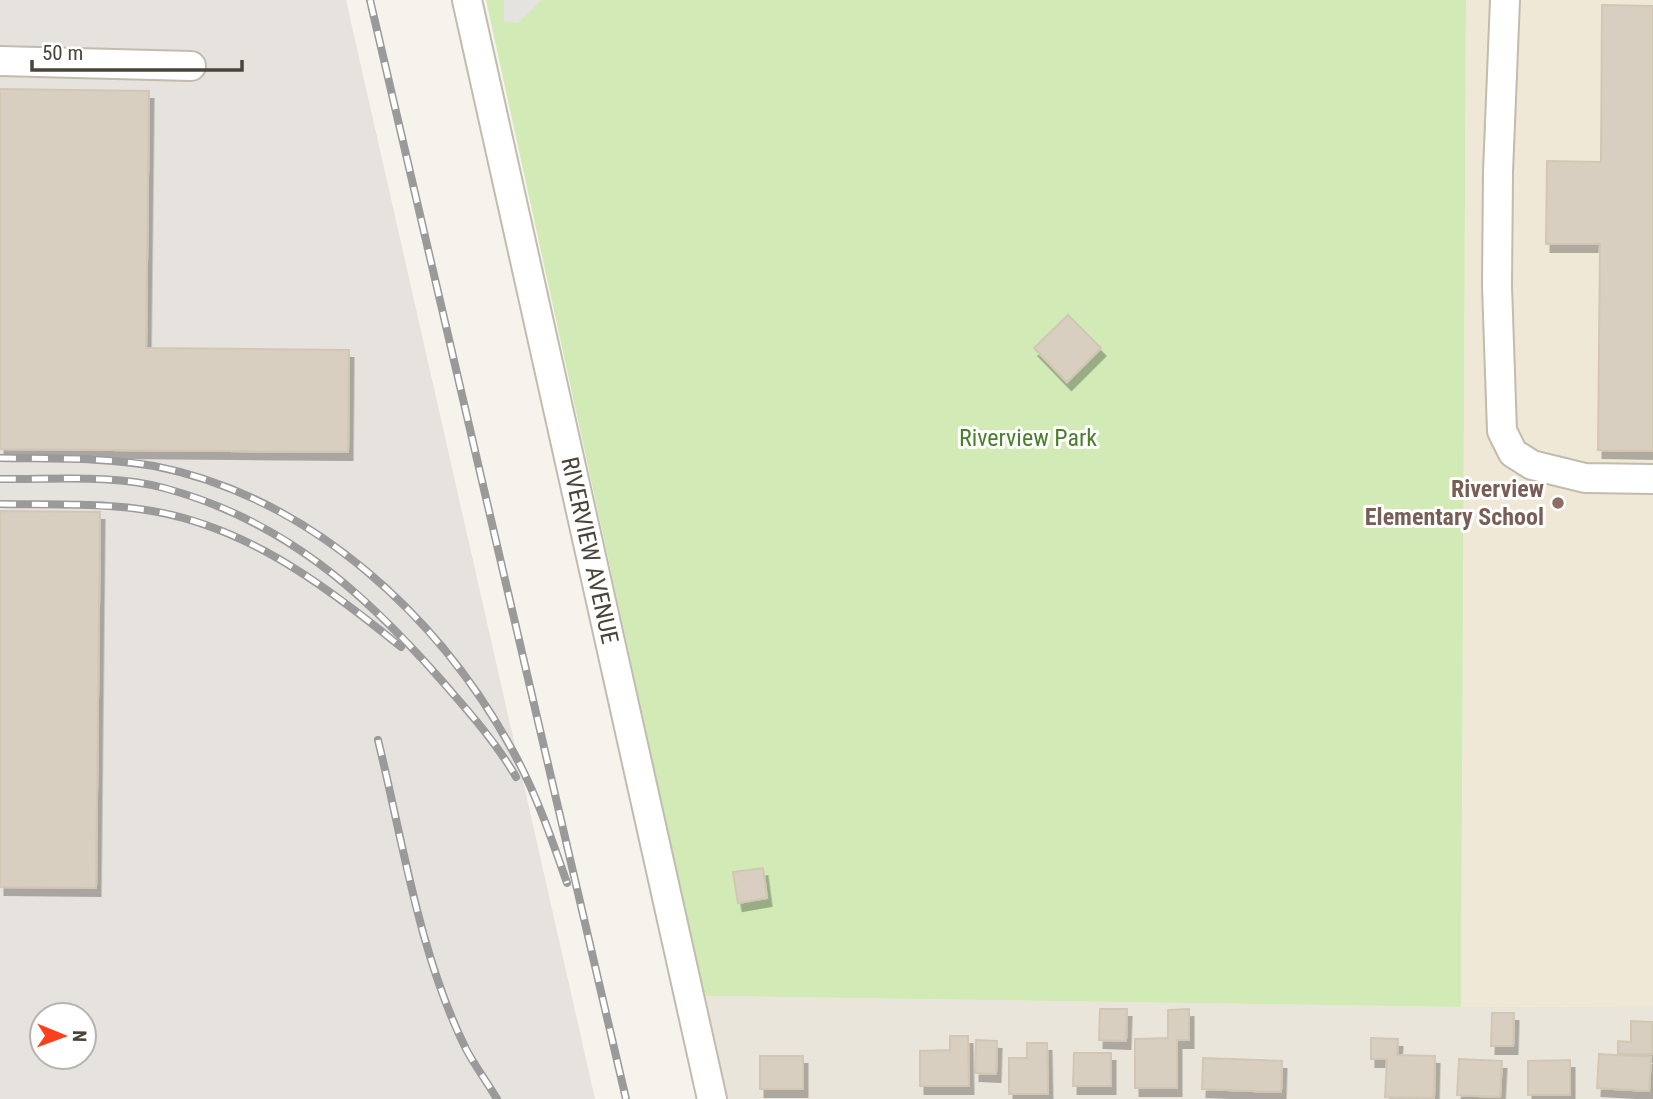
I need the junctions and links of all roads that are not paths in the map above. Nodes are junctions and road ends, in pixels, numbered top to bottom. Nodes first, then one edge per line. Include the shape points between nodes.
1 (1505, 0) edge
2 (475, 6) edge
3 (0, 61) edge
4 (191, 66) dead end
5 (1653, 479) edge
6 (712, 1099) edge

1 - 5 street via 1498,185 1502,431 1513,453 1532,465 1585,478
2 - 6 street, RIVERVIEW AVENUE
3 - 4 street

